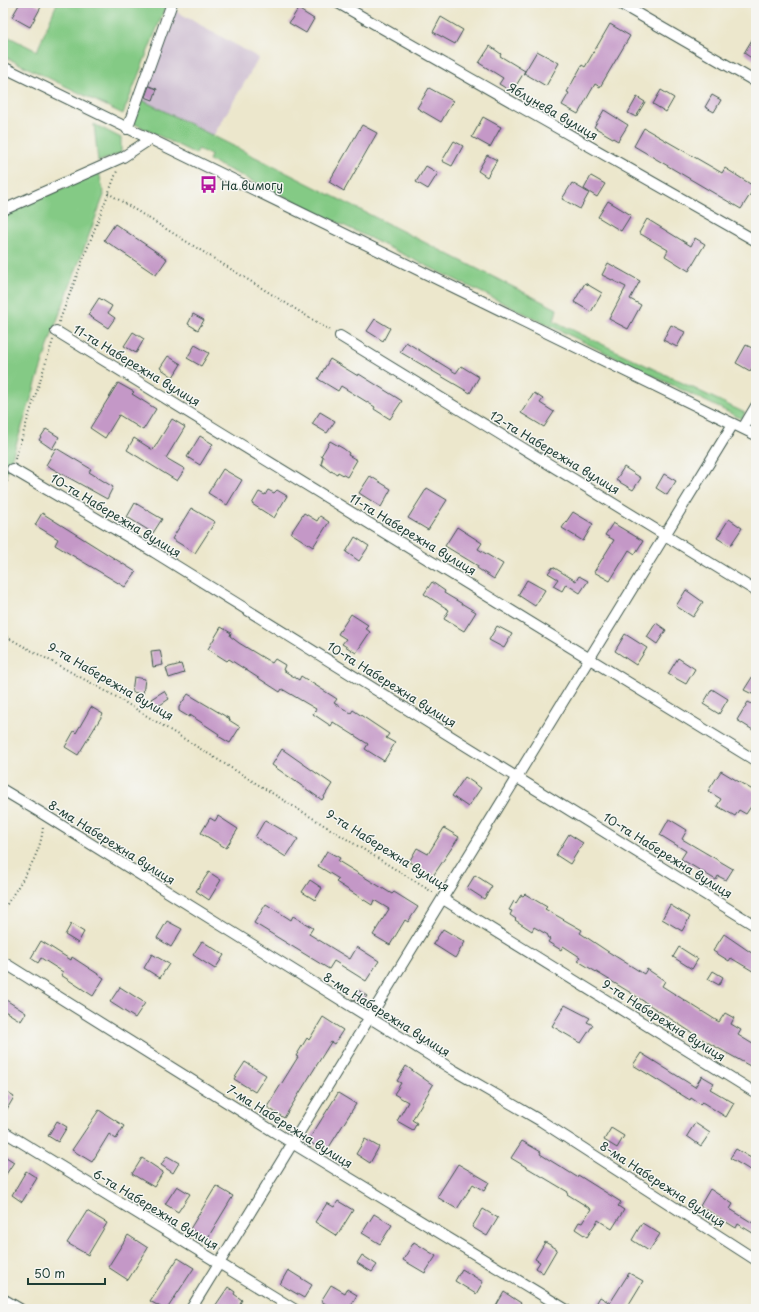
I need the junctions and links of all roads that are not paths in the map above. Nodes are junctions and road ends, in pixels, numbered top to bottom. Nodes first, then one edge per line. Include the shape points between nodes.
1 (172, 3) edge
2 (338, 3) edge
3 (619, 3) edge
4 (3, 67) edge
5 (756, 82) edge
6 (127, 129) junction
7 (149, 140) junction
8 (3, 210) edge
9 (756, 241) edge
10 (56, 331) dead end
11 (340, 336) road end
12 (756, 406) edge
13 (733, 424) junction
14 (743, 428) junction
15 (756, 435) edge
16 (12, 469) dead end
17 (666, 536) junction
18 (756, 591) edge
19 (590, 658) junction
20 (756, 761) edge
21 (517, 777) junction
22 (3, 790) edge
23 (443, 899) junction
24 (756, 926) edge
25 (3, 962) edge
26 (370, 1018) junction
27 (756, 1093) edge
28 (3, 1131) edge
29 (292, 1142) junction
30 (756, 1260) edge
31 (219, 1262) junction
32 (3, 1299) edge
33 (20, 1309) edge
34 (191, 1309) edge
35 (294, 1309) edge
36 (565, 1309) edge

1 - 6 street
2 - 9 street, Яблунева вулиця
3 - 5 street
4 - 6 street
6 - 7 street
7 - 8 street via 123,157
7 - 13 street
10 - 19 street, 11-та Набережна вулиця
11 - 17 street, 12-та Набережна вулиця
12 - 14 street
13 - 14 street
13 - 17 street
14 - 15 street
16 - 21 street, 10-та Набережна вулиця via 154,552
17 - 18 street, 12-та Набережна вулиця
17 - 19 street
19 - 20 street, 11-та Набережна вулиця
19 - 21 street
21 - 23 street
21 - 24 street, 10-та Набережна вулиця
22 - 26 street, 8-ма Набережна вулиця
23 - 26 street
23 - 27 street, 9-та Набережна вулиця
25 - 29 street, 7-ма Набережна вулиця
26 - 29 street
26 - 30 street, 8-ма Набережна вулиця via 541,1121
28 - 31 street, 6-та Набережна вулиця
29 - 31 street
29 - 36 street, 7-ма Набережна вулиця
31 - 34 street
31 - 35 street, 6-та Набережна вулиця
32 - 33 street

